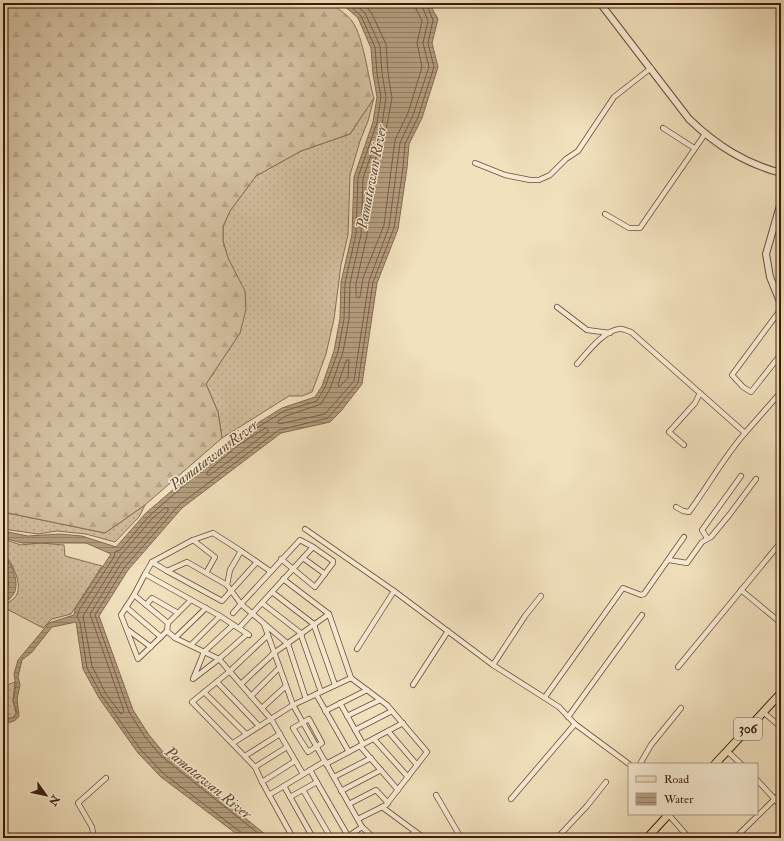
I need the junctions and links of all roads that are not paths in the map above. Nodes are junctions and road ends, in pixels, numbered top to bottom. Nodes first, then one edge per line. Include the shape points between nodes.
1 (600, 3) edge
2 (651, 68) junction
3 (663, 128) dead end
4 (705, 134) junction
5 (694, 148) junction
6 (476, 163) dead end
7 (781, 173) edge
8 (781, 202) edge
9 (605, 214) dead end
10 (781, 304) edge
11 (557, 307) dead end
12 (781, 309) edge
13 (610, 333) junction
14 (781, 354) edge
15 (577, 364) dead end
16 (781, 392) edge
17 (700, 393) junction
18 (745, 433) junction
19 (684, 445) dead end
20 (741, 476) dead end
21 (756, 479) dead end
22 (676, 507) dead end
23 (305, 529) dead end
24 (684, 537) dead end
25 (707, 538) junction
26 (193, 540) junction
27 (781, 542) edge
28 (313, 547) junction
29 (241, 551) junction
30 (303, 558) junction
31 (281, 559) junction
32 (669, 560) junction
33 (152, 562) junction
34 (257, 562) junction
35 (293, 569) junction
36 (167, 571) junction
37 (270, 571) junction
38 (206, 573) junction
39 (145, 574) junction
40 (325, 574) junction
41 (283, 579) junction
42 (227, 585) junction
43 (232, 589) junction
44 (741, 590) junction
45 (394, 591) junction
46 (272, 592) junction
47 (134, 595) junction
48 (541, 596) dead end
49 (191, 600) junction
50 (262, 603) junction
51 (240, 604) junction
52 (146, 605) junction
53 (126, 607) junction
54 (206, 608) junction
55 (178, 613) junction
56 (233, 613) dead end
57 (329, 614) junction
58 (252, 615) junction
59 (642, 615) dead end
60 (220, 616) junction
61 (168, 623) junction
62 (781, 623) edge
63 (264, 624) junction
64 (233, 625) junction
65 (315, 625) junction
66 (239, 628) junction
67 (128, 630) junction
68 (167, 631) junction
69 (448, 631) junction
70 (301, 634) junction
71 (268, 635) junction
72 (161, 637) junction
73 (175, 638) junction
74 (288, 644) junction
75 (191, 645) junction
76 (151, 647) junction
77 (357, 649) dead end
78 (204, 652) junction
79 (274, 653) junction
80 (219, 659) junction
81 (493, 665) junction
82 (678, 667) dead end
83 (279, 668) junction
84 (230, 671) junction
85 (351, 678) junction
86 (217, 682) junction
87 (241, 684) junction
88 (336, 685) junction
89 (412, 685) dead end
90 (286, 686) junction
91 (366, 690) junction
92 (204, 692) junction
93 (321, 692) junction
94 (316, 694) junction
95 (781, 694) edge
96 (251, 696) junction
97 (545, 697) junction
98 (306, 699) junction
99 (380, 700) junction
100 (340, 703) junction
101 (293, 705) junction
102 (262, 708) junction
103 (681, 708) dead end
104 (325, 710) junction
105 (392, 711) junction
106 (763, 712) junction
107 (347, 716) junction
108 (568, 717) junction
109 (271, 719) junction
110 (302, 722) junction
111 (402, 723) junction
112 (575, 724) junction
113 (259, 726) junction
114 (781, 727) edge
115 (355, 730) junction
116 (388, 731) junction
117 (246, 734) junction
118 (280, 734) junction
119 (374, 739) junction
120 (233, 743) junction
121 (362, 745) junction
122 (287, 747) junction
123 (316, 747) junction
124 (728, 751) junction
125 (349, 752) junction
126 (245, 756) junction
127 (371, 758) junction
128 (295, 761) junction
129 (325, 763) junction
130 (629, 763) edge
131 (641, 763) edge
132 (716, 763) edge
133 (740, 763) edge
134 (417, 765) junction
135 (255, 767) junction
136 (310, 770) junction
137 (381, 770) junction
138 (303, 774) junction
139 (334, 777) junction
140 (408, 777) junction
141 (106, 778) dead end
142 (758, 781) edge
143 (262, 782) junction
144 (317, 782) junction
145 (606, 782) dead end
146 (284, 786) junction
147 (303, 790) junction
148 (398, 790) junction
149 (341, 791) junction
150 (781, 793) edge
151 (269, 795) junction
152 (436, 795) dead end
153 (290, 797) junction
154 (774, 798) junction
155 (511, 799) dead end
156 (388, 803) junction
157 (349, 804) junction
158 (781, 806) edge
159 (382, 807) junction
160 (758, 814) edge
161 (668, 815) edge
162 (670, 815) edge
163 (757, 815) edge
164 (358, 819) junction
165 (362, 827) junction
166 (416, 832) junction
167 (347, 837) edge
168 (94, 838) edge
169 (293, 838) edge
170 (313, 838) edge
171 (331, 838) edge
172 (374, 838) edge
173 (406, 838) edge
174 (424, 838) edge
175 (461, 838) edge
176 (557, 838) edge
177 (647, 838) edge
178 (689, 838) edge
179 (744, 838) edge

1 - 2 street
2 - 4 street via 689,119
2 - 6 street via 614,97 578,151 550,175 539,180 530,180
3 - 5 street
4 - 5 street
4 - 7 street via 751,164
5 - 9 street via 640,228 629,228
8 - 10 street via 766,254 770,277
11 - 13 street via 587,330
12 - 14 street via 732,375 751,392
13 - 15 street via 597,341
13 - 17 street via 620,328 631,332
16 - 18 street
17 - 18 street
17 - 19 street via 695,403 669,432
18 - 22 street via 689,512
20 - 25 street via 702,530
21 - 25 street via 711,537
23 - 45 street
24 - 32 street
25 - 32 street via 687,563
26 - 29 street via 210,533
26 - 33 street
26 - 38 street via 215,557
27 - 44 street
28 - 30 street
28 - 31 street via 300,540
28 - 40 street via 333,561
29 - 34 street
29 - 42 street via 230,570
30 - 35 street
30 - 40 street
31 - 35 street
31 - 37 street
32 - 97 street via 641,596 623,588
33 - 36 street
33 - 39 street
34 - 37 street
34 - 43 street
35 - 40 street via 315,587
35 - 41 street
36 - 38 street via 187,562
36 - 43 street via 221,601
37 - 51 street
38 - 42 street
39 - 47 street
39 - 49 street
41 - 46 street
41 - 57 street
42 - 43 street
43 - 51 street
44 - 62 street
44 - 82 street
45 - 69 street
45 - 77 street
46 - 50 street
46 - 65 street
47 - 52 street
47 - 53 street
48 - 81 street
49 - 54 street
49 - 55 street
50 - 58 street
50 - 70 street
51 - 56 street
51 - 58 street
52 - 55 street via 152,598
52 - 61 street
53 - 67 street via 121,615
53 - 72 street
54 - 60 street
54 - 73 street
55 - 61 street
57 - 65 street
57 - 85 street
58 - 63 street
58 - 66 street
59 - 108 street
60 - 64 street
60 - 75 street
61 - 68 street
63 - 71 street
63 - 74 street
64 - 66 street
64 - 78 street
65 - 70 street
65 - 88 street
66 - 80 street via 248,634
67 - 76 street
67 - 76 street via 138,659
68 - 72 street
68 - 73 street
69 - 81 street
69 - 89 street
70 - 74 street
70 - 93 street
71 - 79 street
71 - 84 street
72 - 76 street
73 - 75 street
74 - 79 street
74 - 98 street
75 - 78 street
78 - 80 street
78 - 80 street via 193,679
79 - 83 street
79 - 87 street
80 - 84 street
81 - 97 street
83 - 90 street
83 - 96 street
84 - 86 street
84 - 87 street
85 - 88 street
85 - 91 street
86 - 92 street
86 - 113 street
87 - 96 street
88 - 93 street
90 - 101 street
90 - 102 street
91 - 99 street
91 - 100 street
92 - 117 street
92 - 120 street via 192,702
93 - 94 street
94 - 98 street
94 - 104 street
95 - 106 main road, 306
96 - 102 street
97 - 108 street
98 - 101 street
99 - 105 street
99 - 107 street
100 - 104 street
100 - 107 street
101 - 109 street
101 - 110 street
102 - 109 street
103 - 131 street via 651,745
104 - 125 street
105 - 111 street
105 - 115 street
106 - 114 street
106 - 124 main road, 306
107 - 115 street
108 - 112 street
109 - 113 street
109 - 118 street
110 - 123 street
110 - 123 street via 293,728 308,752
111 - 116 street
111 - 134 street via 427,752
112 - 130 street
112 - 155 street
113 - 117 street
115 - 121 street
116 - 119 street
116 - 134 street
117 - 120 street
118 - 122 street
118 - 126 street
119 - 121 street
119 - 140 street
120 - 126 street
121 - 125 street
121 - 127 street
122 - 128 street
122 - 135 street
123 - 129 street
124 - 132 main road, 306
124 - 133 street
125 - 129 street
126 - 135 street
127 - 137 street
127 - 139 street
128 - 138 street
128 - 143 street
129 - 136 street
129 - 139 street
134 - 140 street
135 - 143 street
136 - 138 street
136 - 144 street
137 - 148 street
137 - 149 street
138 - 146 street
139 - 149 street
140 - 148 street
141 - 168 street via 78,803 92,827
142 - 154 street
143 - 151 street
144 - 147 street
144 - 167 street
145 - 176 street
146 - 151 street
146 - 153 street
147 - 153 street
147 - 171 street
148 - 156 street
149 - 157 street
150 - 154 street
151 - 169 street
152 - 175 street
153 - 170 street
154 - 158 street
154 - 160 street
156 - 157 street via 376,790
156 - 159 street
157 - 164 street
159 - 164 street
159 - 166 street
161 - 177 main road
162 - 178 street
163 - 179 street via 739,834
164 - 165 street
165 - 167 street
165 - 172 street
166 - 173 street
166 - 174 street

